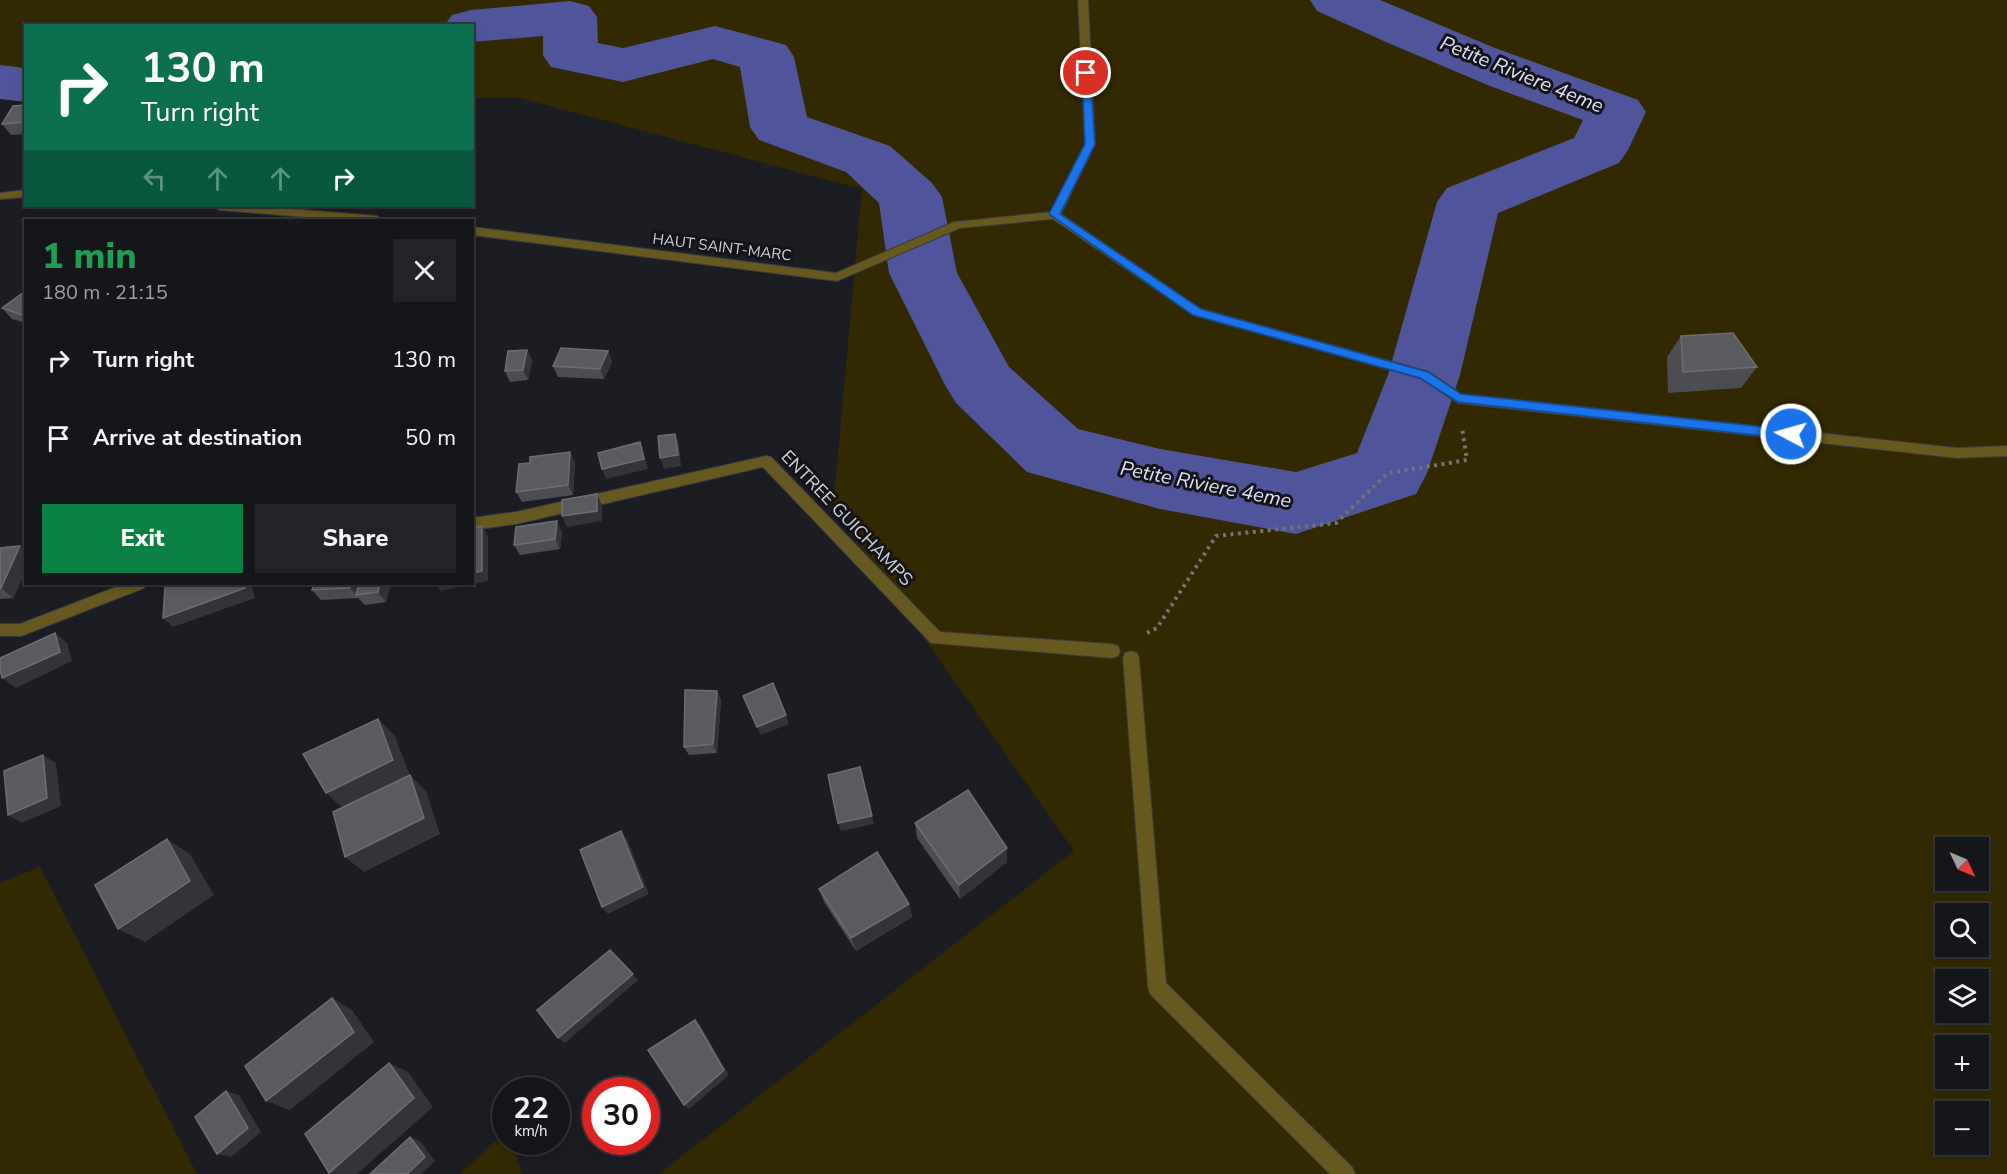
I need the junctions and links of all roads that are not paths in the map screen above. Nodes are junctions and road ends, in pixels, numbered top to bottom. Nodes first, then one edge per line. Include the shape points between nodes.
1 (1083, 0) edge
2 (24, 193) edge
3 (0, 196) edge
4 (230, 207) edge
5 (1054, 214) junction
6 (366, 219) edge
7 (474, 231) edge
8 (2007, 450) edge
9 (474, 524) edge
10 (136, 585) edge
11 (0, 630) edge
12 (1112, 651) road end
13 (1131, 658) dead end
14 (1345, 1174) edge

1 - 5 street via 1090,144
2 - 3 street
4 - 6 street
5 - 7 street, HAUT SAINT-MARC via 958,225 837,277
5 - 8 street via 1197,312 1424,375 1458,398 1957,453
9 - 12 street, ENTREE GUICHAMPS via 516,518 766,461 936,638
10 - 11 street via 21,630
13 - 14 street via 1158,987

